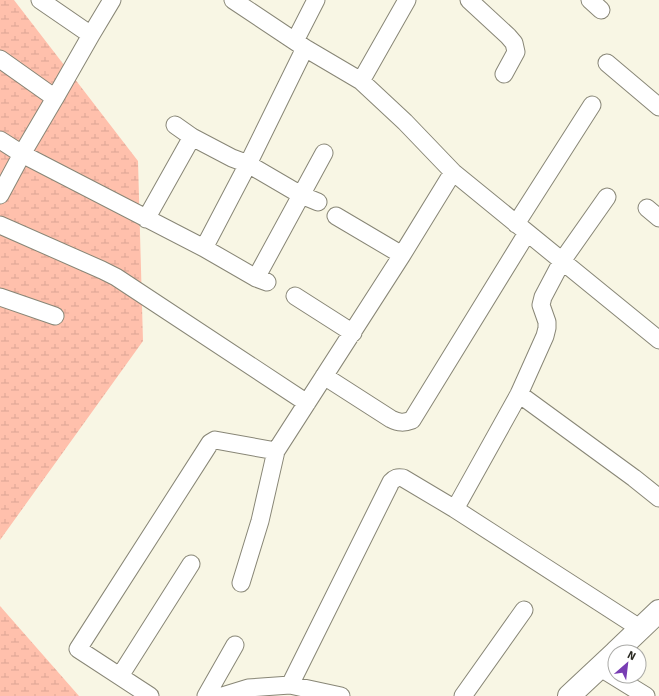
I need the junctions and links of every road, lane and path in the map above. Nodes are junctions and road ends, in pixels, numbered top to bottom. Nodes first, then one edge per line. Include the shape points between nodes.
1 (40, 0) edge
2 (112, 0) edge
3 (234, 0) edge
4 (316, 0) edge
5 (407, 0) edge
6 (469, 0) edge
7 (91, 35) junction
8 (300, 44) junction
9 (0, 59) edge
10 (607, 63) dead end
11 (504, 74) dead end
12 (361, 81) junction
13 (55, 98) junction
14 (592, 105) dead end
15 (659, 107) edge
16 (175, 126) dead end
17 (192, 137) junction
18 (0, 140) edge
19 (324, 153) dead end
20 (22, 154) junction
21 (248, 164) junction
22 (453, 172) junction
23 (0, 194) edge
24 (301, 195) junction
25 (607, 197) dead end
26 (318, 202) dead end
27 (336, 216) dead end
28 (146, 219) junction
29 (0, 225) edge
30 (522, 229) junction
31 (204, 248) junction
32 (402, 255) junction
33 (562, 261) junction
34 (295, 296) dead end
35 (0, 297) edge
36 (56, 316) dead end
37 (353, 333) junction
38 (659, 340) edge
39 (324, 376) junction
40 (519, 394) junction
41 (307, 403) junction
42 (276, 451) junction
43 (659, 498) edge
44 (455, 509) junction
45 (191, 564) dead end
46 (241, 583) dead end
47 (524, 610) dead end
48 (659, 611) edge
49 (641, 629) junction
50 (624, 644) edge
51 (235, 645) dead end
52 (607, 660) edge
53 (120, 676) junction
54 (635, 684) edge
55 (290, 685) junction
56 (150, 696) edge
57 (206, 696) edge
58 (222, 696) edge
59 (341, 696) edge
60 (463, 696) edge
61 (569, 696) edge
62 (646, 696) edge

1 - 7 street
2 - 7 street
3 - 8 street
4 - 8 street
5 - 12 street
6 - 11 street via 514,43 516,52
7 - 13 street
8 - 12 street
8 - 21 street
9 - 13 street
10 - 15 street
12 - 22 street
13 - 20 street
14 - 30 street
16 - 17 street
17 - 21 street
17 - 28 street
18 - 20 street
19 - 24 street
20 - 23 street
20 - 28 street
21 - 24 street
21 - 31 street
22 - 30 street
22 - 32 street
24 - 26 street
24 - 31 street via 261,280
25 - 33 street
27 - 32 street
28 - 31 street
29 - 41 street via 116,277
30 - 33 street
30 - 39 street via 412,420 398,422 391,419
32 - 37 street
33 - 38 street
33 - 40 street via 543,297 541,305 547,328
34 - 37 street
35 - 36 street
37 - 39 street
39 - 41 street
40 - 43 street
40 - 44 street
41 - 42 street
42 - 46 street via 260,521
42 - 53 street via 215,440 210,443 78,649
44 - 49 street
44 - 55 street via 403,478 394,478
45 - 53 street
47 - 60 street
48 - 49 street
49 - 50 street
51 - 57 street
52 - 61 street
53 - 56 street
54 - 62 street
55 - 58 street via 248,688
55 - 59 street

